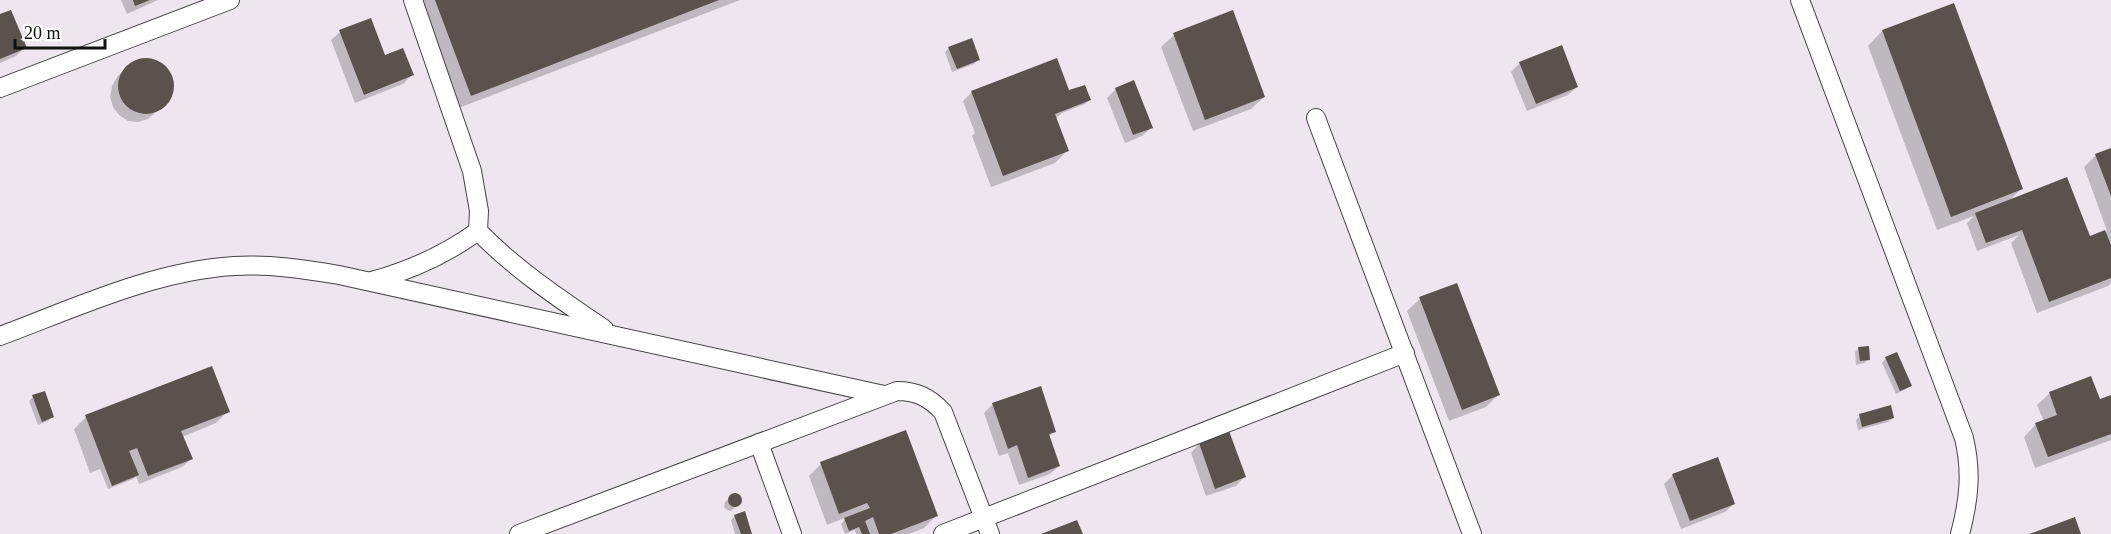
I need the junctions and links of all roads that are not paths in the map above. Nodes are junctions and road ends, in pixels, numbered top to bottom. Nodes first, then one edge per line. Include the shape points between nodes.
1 (230, 0) edge
2 (413, 0) edge
3 (1800, 0) edge
4 (0, 88) edge
5 (1316, 118) dead end
6 (478, 231) junction
7 (370, 282) junction
8 (613, 335) junction
9 (0, 336) edge
10 (1405, 353) junction
11 (884, 395) junction
12 (759, 443) junction
13 (987, 526) edge
14 (519, 534) edge
15 (792, 534) edge
16 (943, 534) edge
17 (1472, 534) edge
18 (1960, 534) edge

1 - 4 lane
2 - 6 lane via 472,171
3 - 18 lane via 1964,438 1970,488
5 - 10 lane
6 - 7 lane via 433,260
6 - 8 lane via 529,277
7 - 8 lane
7 - 9 lane via 287,266 233,266 181,273
8 - 11 lane
10 - 13 lane
10 - 17 lane
11 - 12 lane
11 - 13 lane via 910,391 934,402 943,412
12 - 14 lane
12 - 15 lane
13 - 16 lane

